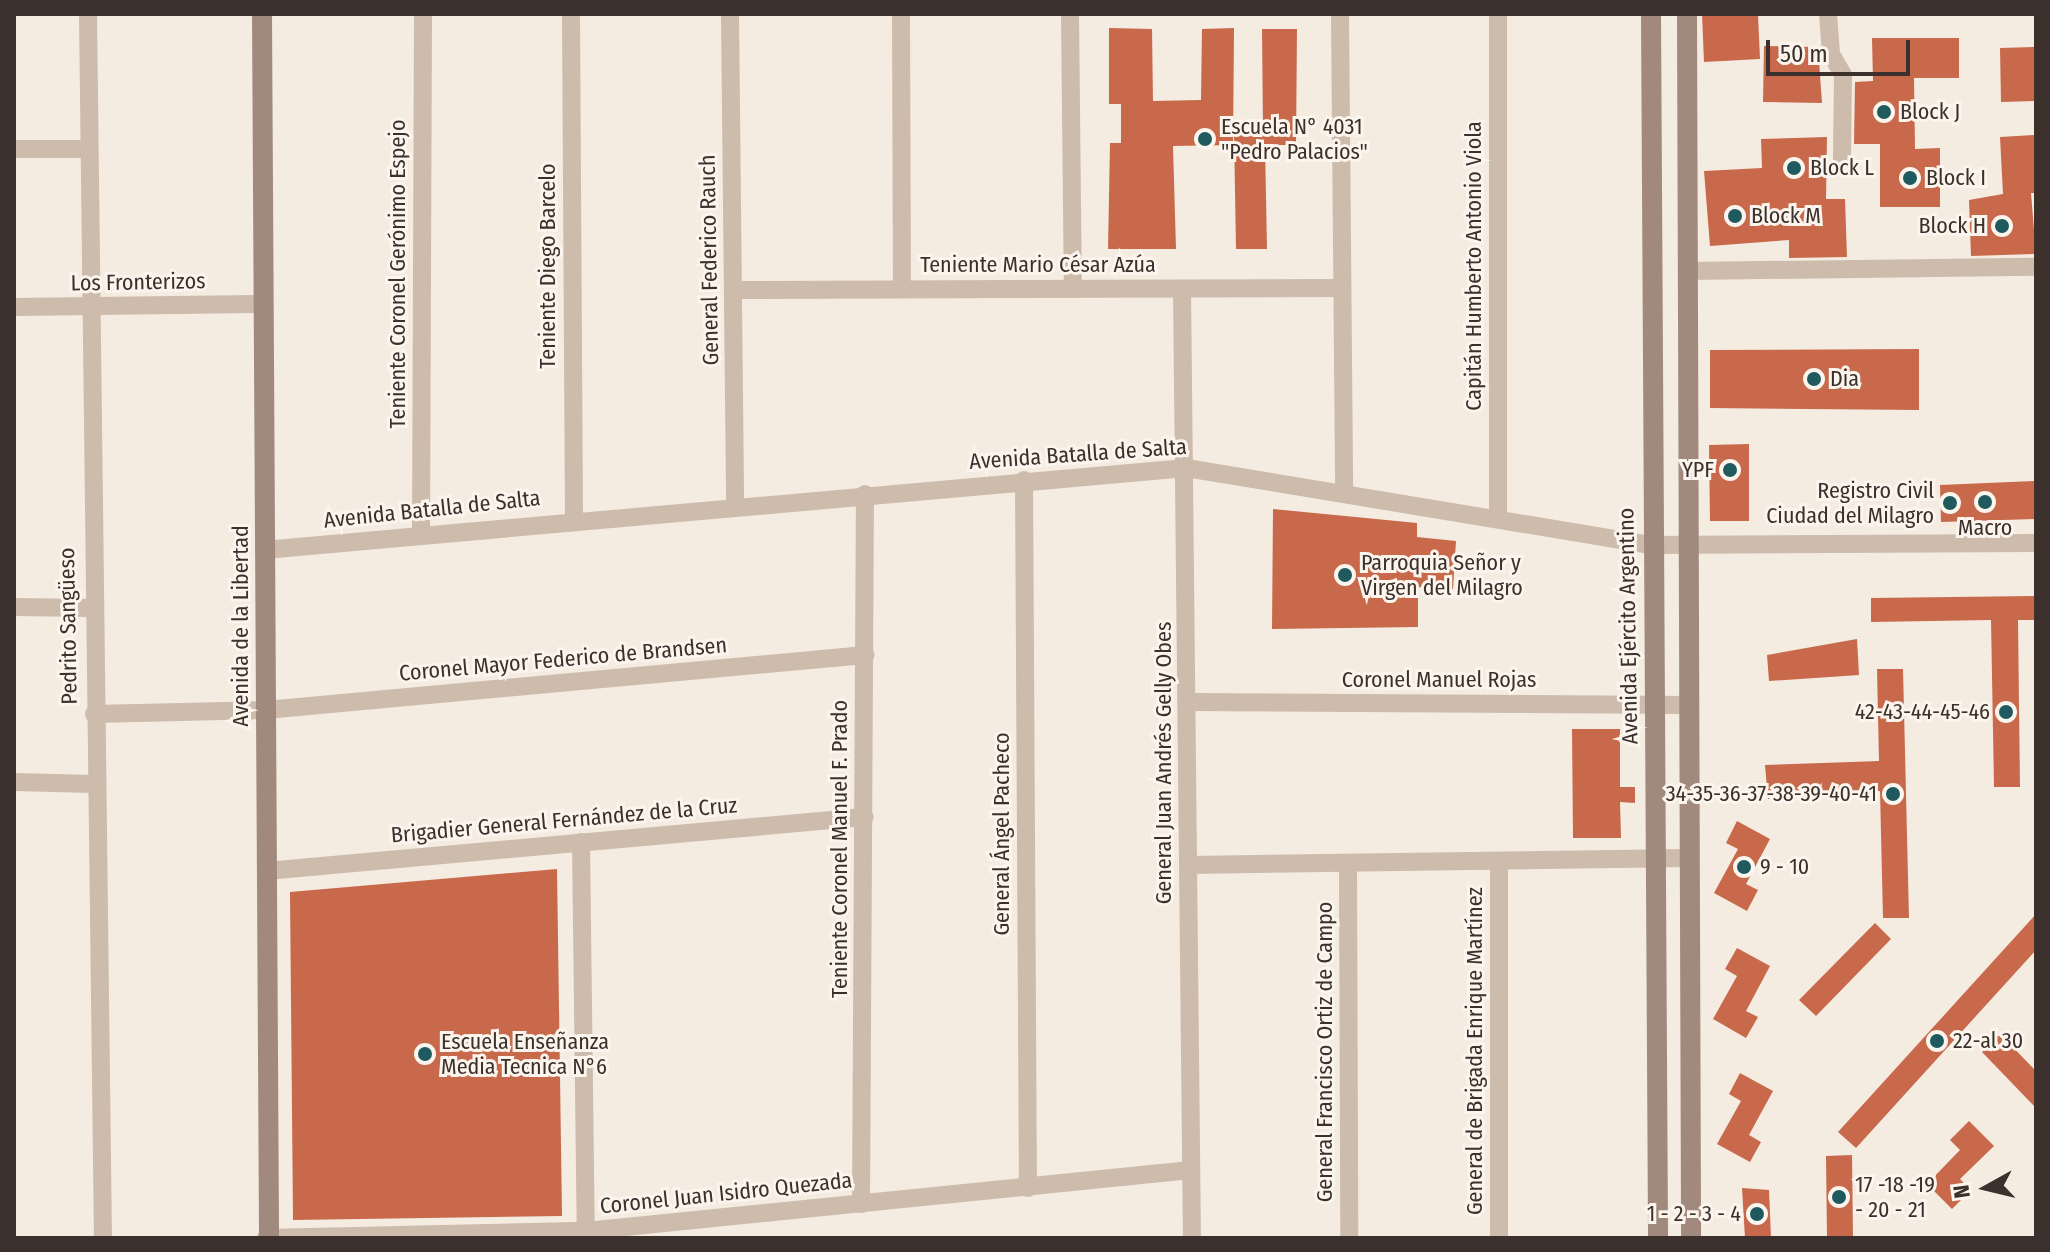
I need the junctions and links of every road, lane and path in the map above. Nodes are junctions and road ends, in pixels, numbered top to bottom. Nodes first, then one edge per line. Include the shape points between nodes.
1 (88, 14) edge
2 (262, 14) edge
3 (423, 14) edge
4 (571, 14) edge
5 (730, 14) edge
6 (901, 14) edge
7 (1070, 14) edge
8 (1340, 14) edge
9 (1498, 14) edge
10 (1651, 14) edge
11 (1687, 14) edge
12 (1828, 14) edge
13 (14, 149) edge
14 (86, 149) junction
15 (1842, 159) dead end
16 (2036, 267) edge
17 (1687, 271) junction
18 (1342, 288) junction
19 (902, 289) junction
20 (1073, 289) junction
21 (1182, 289) junction
22 (733, 290) junction
23 (263, 304) junction
24 (88, 306) junction
25 (14, 307) edge
26 (1186, 468) junction
27 (1024, 480) junction
28 (1344, 493) junction
29 (865, 494) junction
30 (735, 506) junction
31 (1498, 518) junction
32 (574, 519) junction
33 (421, 534) junction
34 (2036, 543) edge
35 (1650, 545) junction
36 (1687, 546) junction
37 (264, 550) junction
38 (14, 607) edge
39 (91, 608) junction
40 (865, 655) junction
41 (1189, 702) junction
42 (1654, 705) junction
43 (1690, 705) junction
44 (266, 710) junction
45 (94, 714) junction
46 (14, 782) edge
47 (94, 784) junction
48 (865, 817) junction
49 (581, 842) junction
50 (1688, 858) junction
51 (1655, 860) junction
52 (1499, 863) junction
53 (1189, 865) junction
54 (1348, 866) junction
55 (266, 871) junction
56 (1191, 1170) junction
57 (1028, 1188) junction
58 (861, 1204) junction
59 (586, 1234) edge
60 (424, 1235) edge
61 (103, 1238) edge
62 (268, 1238) edge
63 (1192, 1238) edge
64 (1349, 1238) edge
65 (1499, 1238) edge
66 (1658, 1238) edge
67 (1691, 1238) edge

1 - 14 street, Pedrito Sangüeso
2 - 23 street, Avenida de la Libertad
3 - 33 street, Teniente Coronel Gerónimo Espejo
4 - 32 street, Teniente Diego Barcelo
5 - 22 street, General Federico Rauch
6 - 19 street
7 - 20 street
8 - 18 street
9 - 31 street, Capitán Humberto Antonio Viola
10 - 35 street, Avenida Ejército Argentino
11 - 17 street
12 - 15 street via 1831,54 1843,75
13 - 14 street
14 - 24 street, Pedrito Sangüeso
16 - 17 street
17 - 36 street
18 - 21 street, Teniente Mario César Azúa
18 - 28 street
19 - 20 street, Teniente Mario César Azúa
19 - 22 street, Teniente Mario César Azúa
20 - 21 street, Teniente Mario César Azúa
21 - 26 street, General Juan Andrés Gelly Obes
22 - 30 street, General Federico Rauch
23 - 24 street, Los Fronterizos
23 - 37 street, Avenida de la Libertad
24 - 25 street, Los Fronterizos
24 - 39 street, Pedrito Sangüeso
26 - 27 street, Avenida Batalla de Salta
26 - 28 street, Avenida Batalla de Salta
26 - 41 street, General Juan Andrés Gelly Obes
27 - 29 street, Avenida Batalla de Salta
27 - 57 street, General Ángel Pacheco
28 - 31 street, Avenida Batalla de Salta
29 - 30 street, Avenida Batalla de Salta
29 - 40 street, Teniente Coronel Manuel F. Prado
30 - 32 street, Avenida Batalla de Salta
31 - 35 street, Avenida Batalla de Salta
32 - 33 street, Avenida Batalla de Salta
33 - 37 street, Avenida Batalla de Salta
34 - 36 street, Avenida Batalla de Salta
35 - 36 street, Avenida Batalla de Salta
35 - 42 street, Avenida Ejército Argentino
36 - 43 street
37 - 44 street, Avenida de la Libertad
38 - 39 street
39 - 45 street, Pedrito Sangüeso
40 - 44 street, Coronel Mayor Federico de Brandsen
40 - 48 street, Teniente Coronel Manuel F. Prado
41 - 42 street, Coronel Manuel Rojas
41 - 53 street, General Juan Andrés Gelly Obes
42 - 43 street, Coronel Manuel Rojas
42 - 51 street, Avenida Ejército Argentino
43 - 50 street
44 - 45 street, Coronel Mayor Federico de Brandsen
44 - 55 street, Avenida de la Libertad
45 - 47 street, Pedrito Sangüeso
46 - 47 street
47 - 61 street, Pedrito Sangüeso
48 - 49 street, Brigadier General Fernández de la Cruz
48 - 58 street, Teniente Coronel Manuel F. Prado
49 - 55 street, Brigadier General Fernández de la Cruz
49 - 59 street
50 - 51 street
50 - 67 street
51 - 52 street
51 - 66 street, Avenida Ejército Argentino
52 - 54 street
52 - 65 street, General de Brigada Enrique Martínez
53 - 54 street
53 - 56 street, General Juan Andrés Gelly Obes
54 - 64 street, General Francisco Ortiz de Campo
55 - 62 street, Avenida de la Libertad
56 - 57 street, Coronel Juan Isidro Quezada
56 - 63 street, General Juan Andrés Gelly Obes
57 - 58 street, Coronel Juan Isidro Quezada
58 - 59 street, Coronel Juan Isidro Quezada
59 - 60 street, Coronel Juan Isidro Quezada
60 - 62 street, Coronel Juan Isidro Quezada

